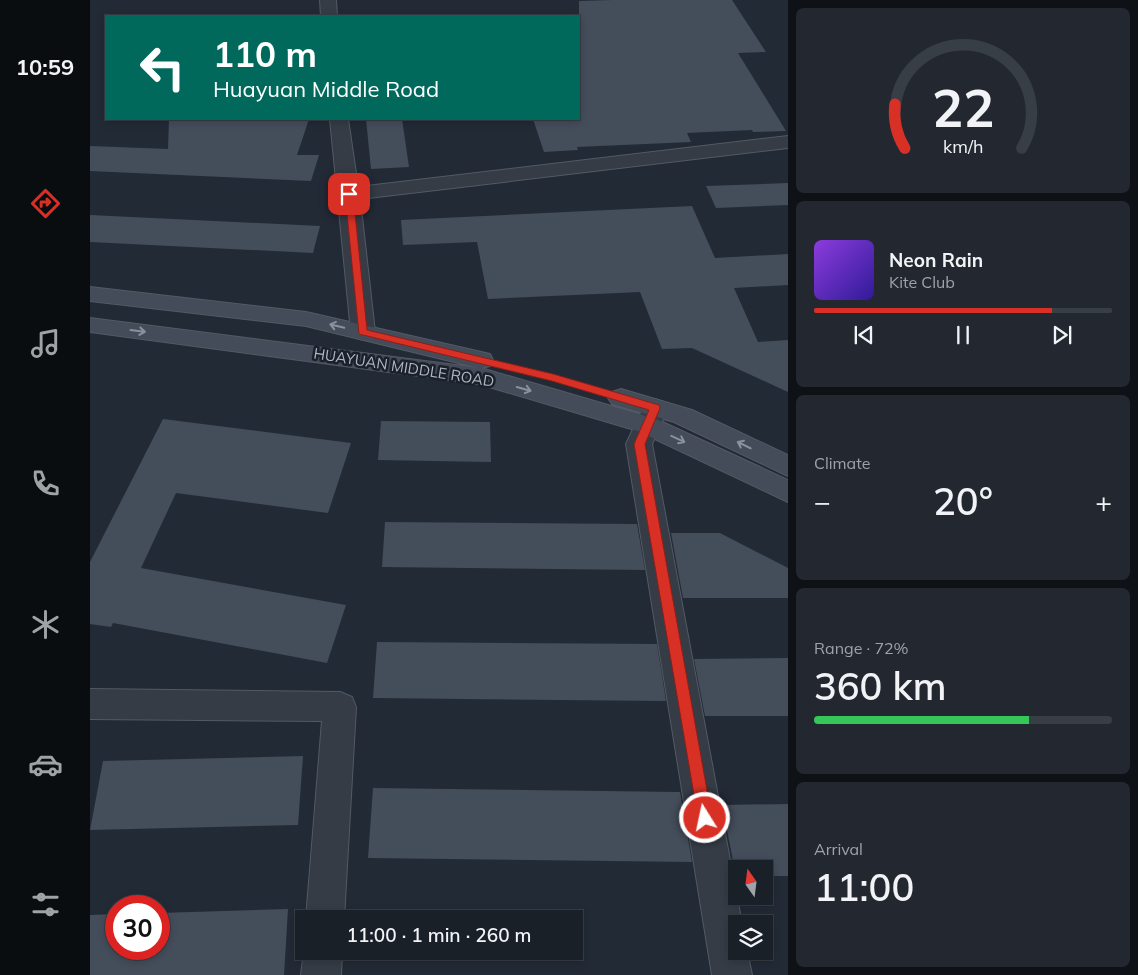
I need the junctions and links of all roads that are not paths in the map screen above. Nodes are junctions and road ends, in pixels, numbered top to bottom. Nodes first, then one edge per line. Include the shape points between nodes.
1 (328, 0) edge
2 (329, 15) edge
3 (339, 120) edge
4 (788, 142) edge
5 (349, 194) junction
6 (90, 294) edge
7 (90, 325) edge
8 (363, 332) junction
9 (651, 416) junction
10 (788, 466) edge
11 (788, 492) edge
12 (91, 708) edge
13 (326, 910) edge
14 (322, 960) edge
15 (321, 975) edge
16 (732, 975) edge

1 - 2 street
3 - 5 street
4 - 5 street
5 - 8 street
8 -> 6 main road, HUAYUAN MIDDLE ROAD via 306,319
7 -> 9 main road, HUAYUAN MIDDLE ROAD via 480,376
8 - 9 main road, HUAYUAN MIDDLE ROAD via 553,378
10 -> 9 main road, HUAYUAN MIDDLE ROAD via 683,416
9 -> 11 main road, HUAYUAN MIDDLE ROAD
9 - 16 street via 639,444
12 - 13 street via 340,707
14 - 15 street

